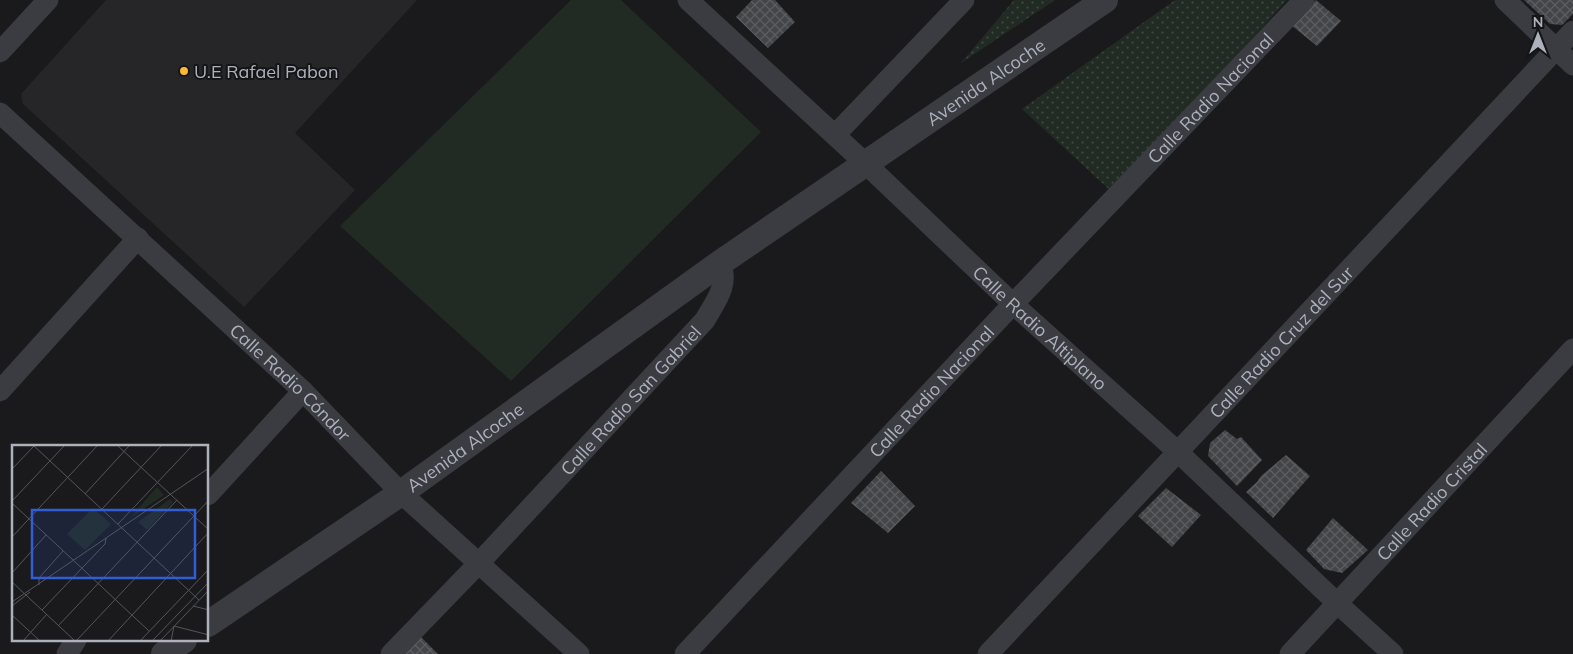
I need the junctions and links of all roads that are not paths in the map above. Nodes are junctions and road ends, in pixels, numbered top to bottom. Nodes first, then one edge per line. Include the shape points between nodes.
1 (48, 0) edge
2 (688, 0) edge
3 (964, 0) edge
4 (1105, 0) edge
5 (1304, 0) edge
6 (1504, 0) edge
7 (1573, 31) edge
8 (1556, 49) junction
9 (0, 52) edge
10 (1573, 65) edge
11 (0, 113) edge
12 (835, 135) junction
13 (866, 164) junction
14 (138, 238) junction
15 (720, 263) junction
16 (1013, 304) junction
17 (1573, 349) edge
18 (0, 391) edge
19 (303, 391) junction
20 (1178, 452) junction
21 (209, 493) edge
22 (401, 493) junction
23 (479, 563) junction
24 (1337, 603) junction
25 (209, 623) edge
26 (75, 642) edge
27 (181, 642) edge
28 (67, 654) edge
29 (164, 654) edge
30 (391, 654) edge
31 (579, 654) edge
32 (685, 654) edge
33 (988, 654) edge
34 (1290, 654) edge
35 (1393, 654) edge

1 - 9 street
2 - 12 street, Calle Radio Altiplano
3 - 12 street
4 - 13 street, Avenida Alcoche
5 - 16 street, Calle Radio Nacional
6 - 8 street
7 - 8 street, Calle Radio Cruz del Sur
8 - 10 street
8 - 20 street, Calle Radio Cruz del Sur
11 - 14 street, Calle Radio Cóndor
12 - 13 street, Calle Radio Altiplano
13 - 15 street
13 - 16 street, Calle Radio Altiplano
14 - 18 street
14 - 19 street, Calle Radio Cóndor
15 - 22 street, Avenida Alcoche
15 - 23 street, Calle Radio San Gabriel via 723,288 705,320
16 - 20 street, Calle Radio Altiplano
16 - 32 street, Calle Radio Nacional
17 - 24 street, Calle Radio Cristal
19 - 21 street
19 - 22 street, Calle Radio Cóndor
20 - 24 street, Calle Radio Altiplano
20 - 33 street, Calle Radio Cruz del Sur
22 - 23 street, Calle Radio Cóndor
22 - 25 street, Avenida Alcoche
23 - 30 street, Calle Radio San Gabriel
23 - 31 street, Calle Radio Cóndor
24 - 34 street, Calle Radio Cristal
24 - 35 street, Calle Radio Altiplano
26 - 28 street
27 - 29 street

